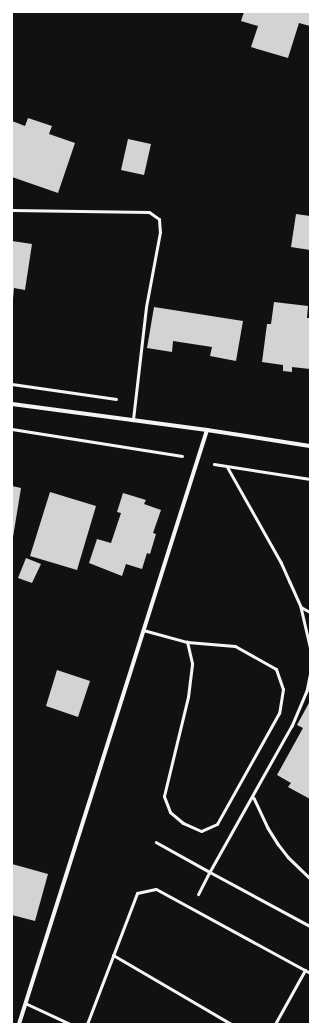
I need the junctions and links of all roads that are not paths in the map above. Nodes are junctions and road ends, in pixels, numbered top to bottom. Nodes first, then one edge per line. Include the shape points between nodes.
1 (12, 210) edge
2 (12, 404) edge
3 (133, 420) junction
4 (207, 430) junction
5 (310, 446) edge
6 (143, 630) junction
7 (187, 642) junction
8 (113, 955) junction
9 (305, 970) junction
10 (310, 973) edge
11 (27, 1004) junction
12 (19, 1024) edge
13 (70, 1024) edge
14 (87, 1024) edge
15 (231, 1024) edge
16 (275, 1024) edge

1 - 3 lane via 149,212 159,219 160,232 146,307
2 - 3 street
3 - 4 street
4 - 5 street
4 - 6 street
6 - 7 lane
6 - 11 street
7 - 7 lane via 192,663 188,697 164,796 170,812 184,823 201,831 217,824 279,713 283,689 276,669 234,646
8 - 9 lane via 138,893 156,889
8 - 14 lane
8 - 15 lane
9 - 10 lane
9 - 16 lane
11 - 12 street
11 - 13 lane

